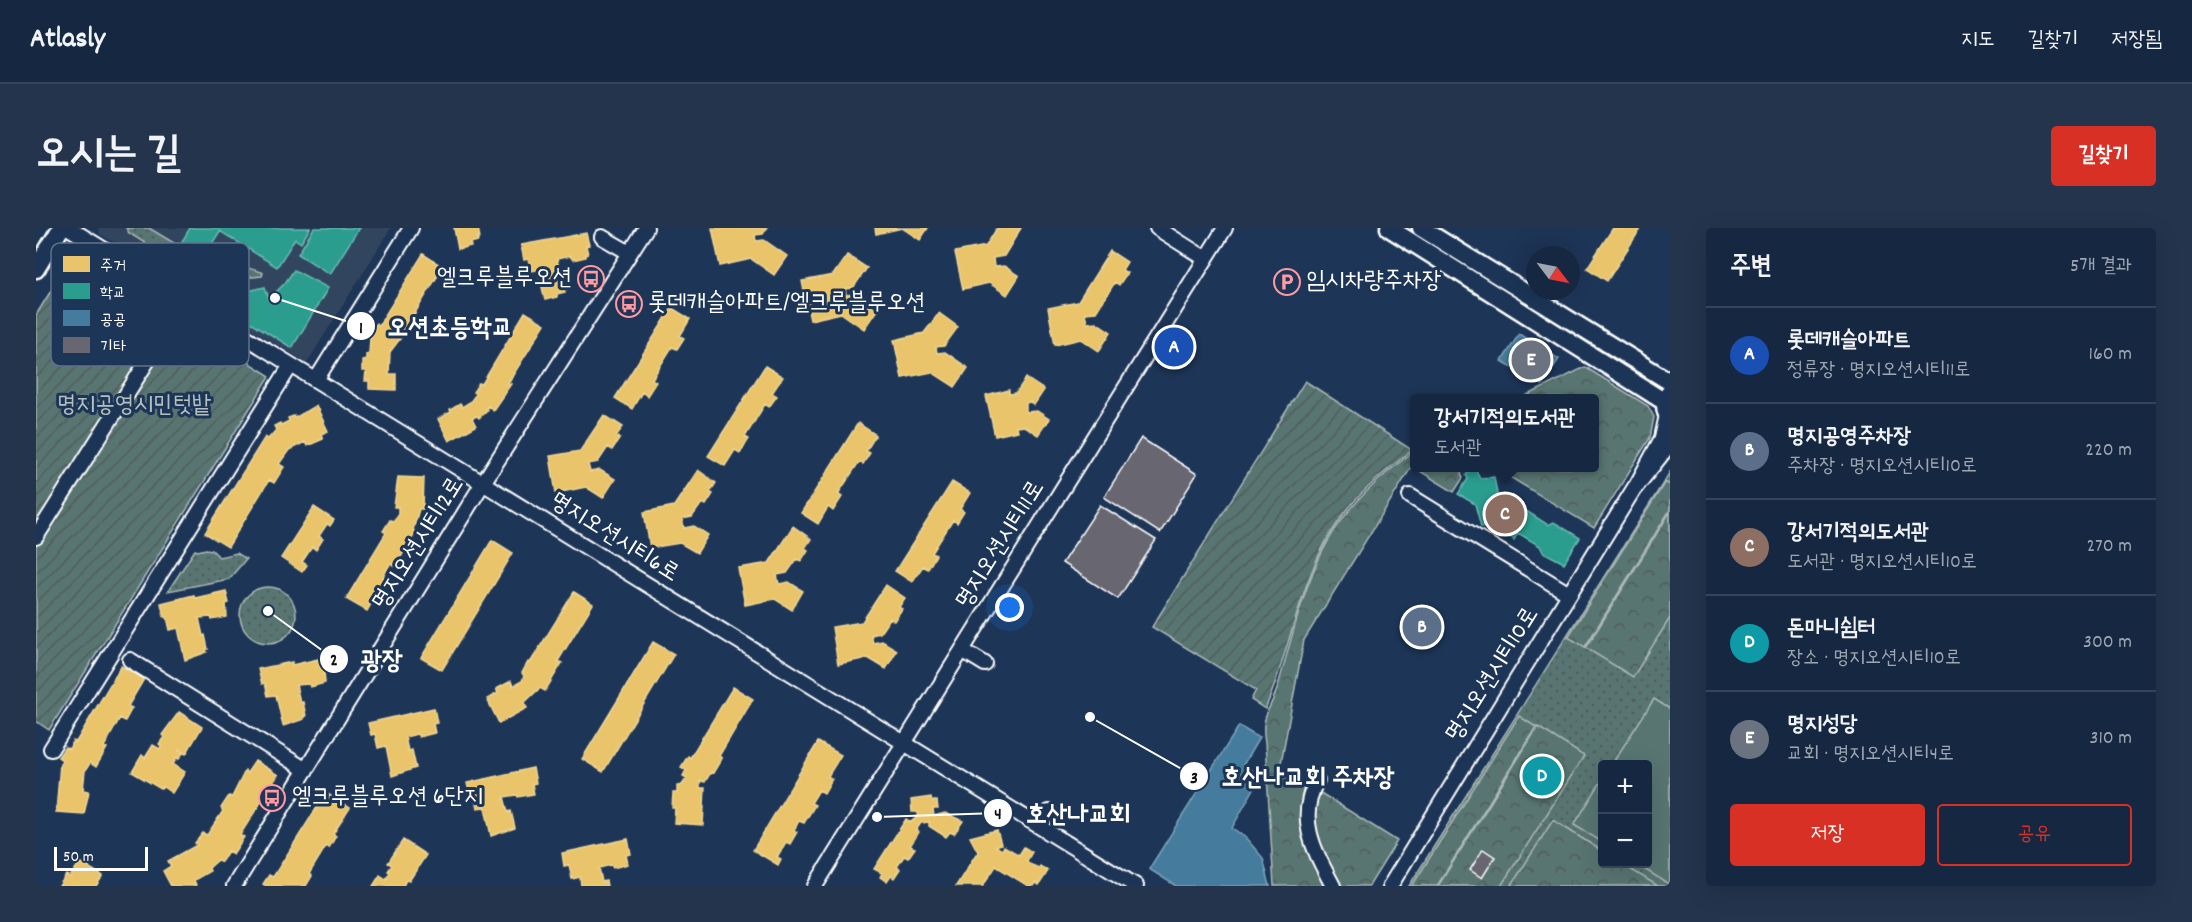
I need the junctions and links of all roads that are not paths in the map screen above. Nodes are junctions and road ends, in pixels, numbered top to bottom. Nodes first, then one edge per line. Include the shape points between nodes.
1 (62, 228) edge
2 (69, 228) edge
3 (411, 228) edge
4 (646, 228) edge
5 (1157, 228) edge
6 (1225, 228) edge
7 (1389, 228) edge
8 (1421, 228) edge
9 (602, 237) dead end
10 (52, 243) edge
11 (93, 243) edge
12 (51, 245) edge
13 (630, 253) junction
14 (1206, 259) junction
15 (36, 269) edge
16 (249, 339) edge
17 (291, 365) junction
18 (144, 366) edge
19 (316, 380) junction
20 (1670, 382) edge
21 (1668, 407) edge
22 (1670, 444) edge
23 (483, 483) junction
24 (1635, 487) junction
25 (1410, 496) dead end
26 (36, 537) edge
27 (1569, 594) junction
28 (962, 650) junction
29 (130, 660) dead end
30 (985, 664) dead end
31 (904, 742) junction
32 (51, 749) dead end
33 (306, 770) junction
34 (1317, 780) dead end
35 (1049, 812) dead end
36 (1040, 826) junction
37 (234, 886) edge
38 (814, 886) edge
39 (1136, 886) edge
40 (1333, 886) edge
41 (1390, 886) edge

1 - 10 main road
2 - 11 street, 명지오션시티6로
3 - 19 street
4 - 13 street, 명지오션시티12로
5 - 14 street
6 - 14 street, 명지오션시티11로
7 - 21 main road
8 - 20 main road
9 - 13 street
12 - 15 main road
13 - 23 street, 명지오션시티12로
14 - 28 street, 명지오션시티11로
16 - 17 street, 명지오션시티6로
17 - 19 street, 명지오션시티6로
17 - 32 street
18 - 26 street
19 - 23 street, 명지오션시티6로
21 - 24 street via 1662,438
22 - 24 street
23 - 31 street, 명지오션시티6로
23 - 33 street, 명지오션시티12로
24 - 27 street, 명지오션시티10로
25 - 27 street
27 - 41 street, 명지오션시티10로
28 - 30 street
28 - 31 street, 명지오션시티11로
29 - 33 street
31 - 36 street, 명지오션시티6로
31 - 38 street, 명지오션시티11로
33 - 37 street, 명지오션시티12로
34 - 40 street via 1307,804 1308,825 1314,848
35 - 36 street
36 - 39 street, 명지오션시티6로

